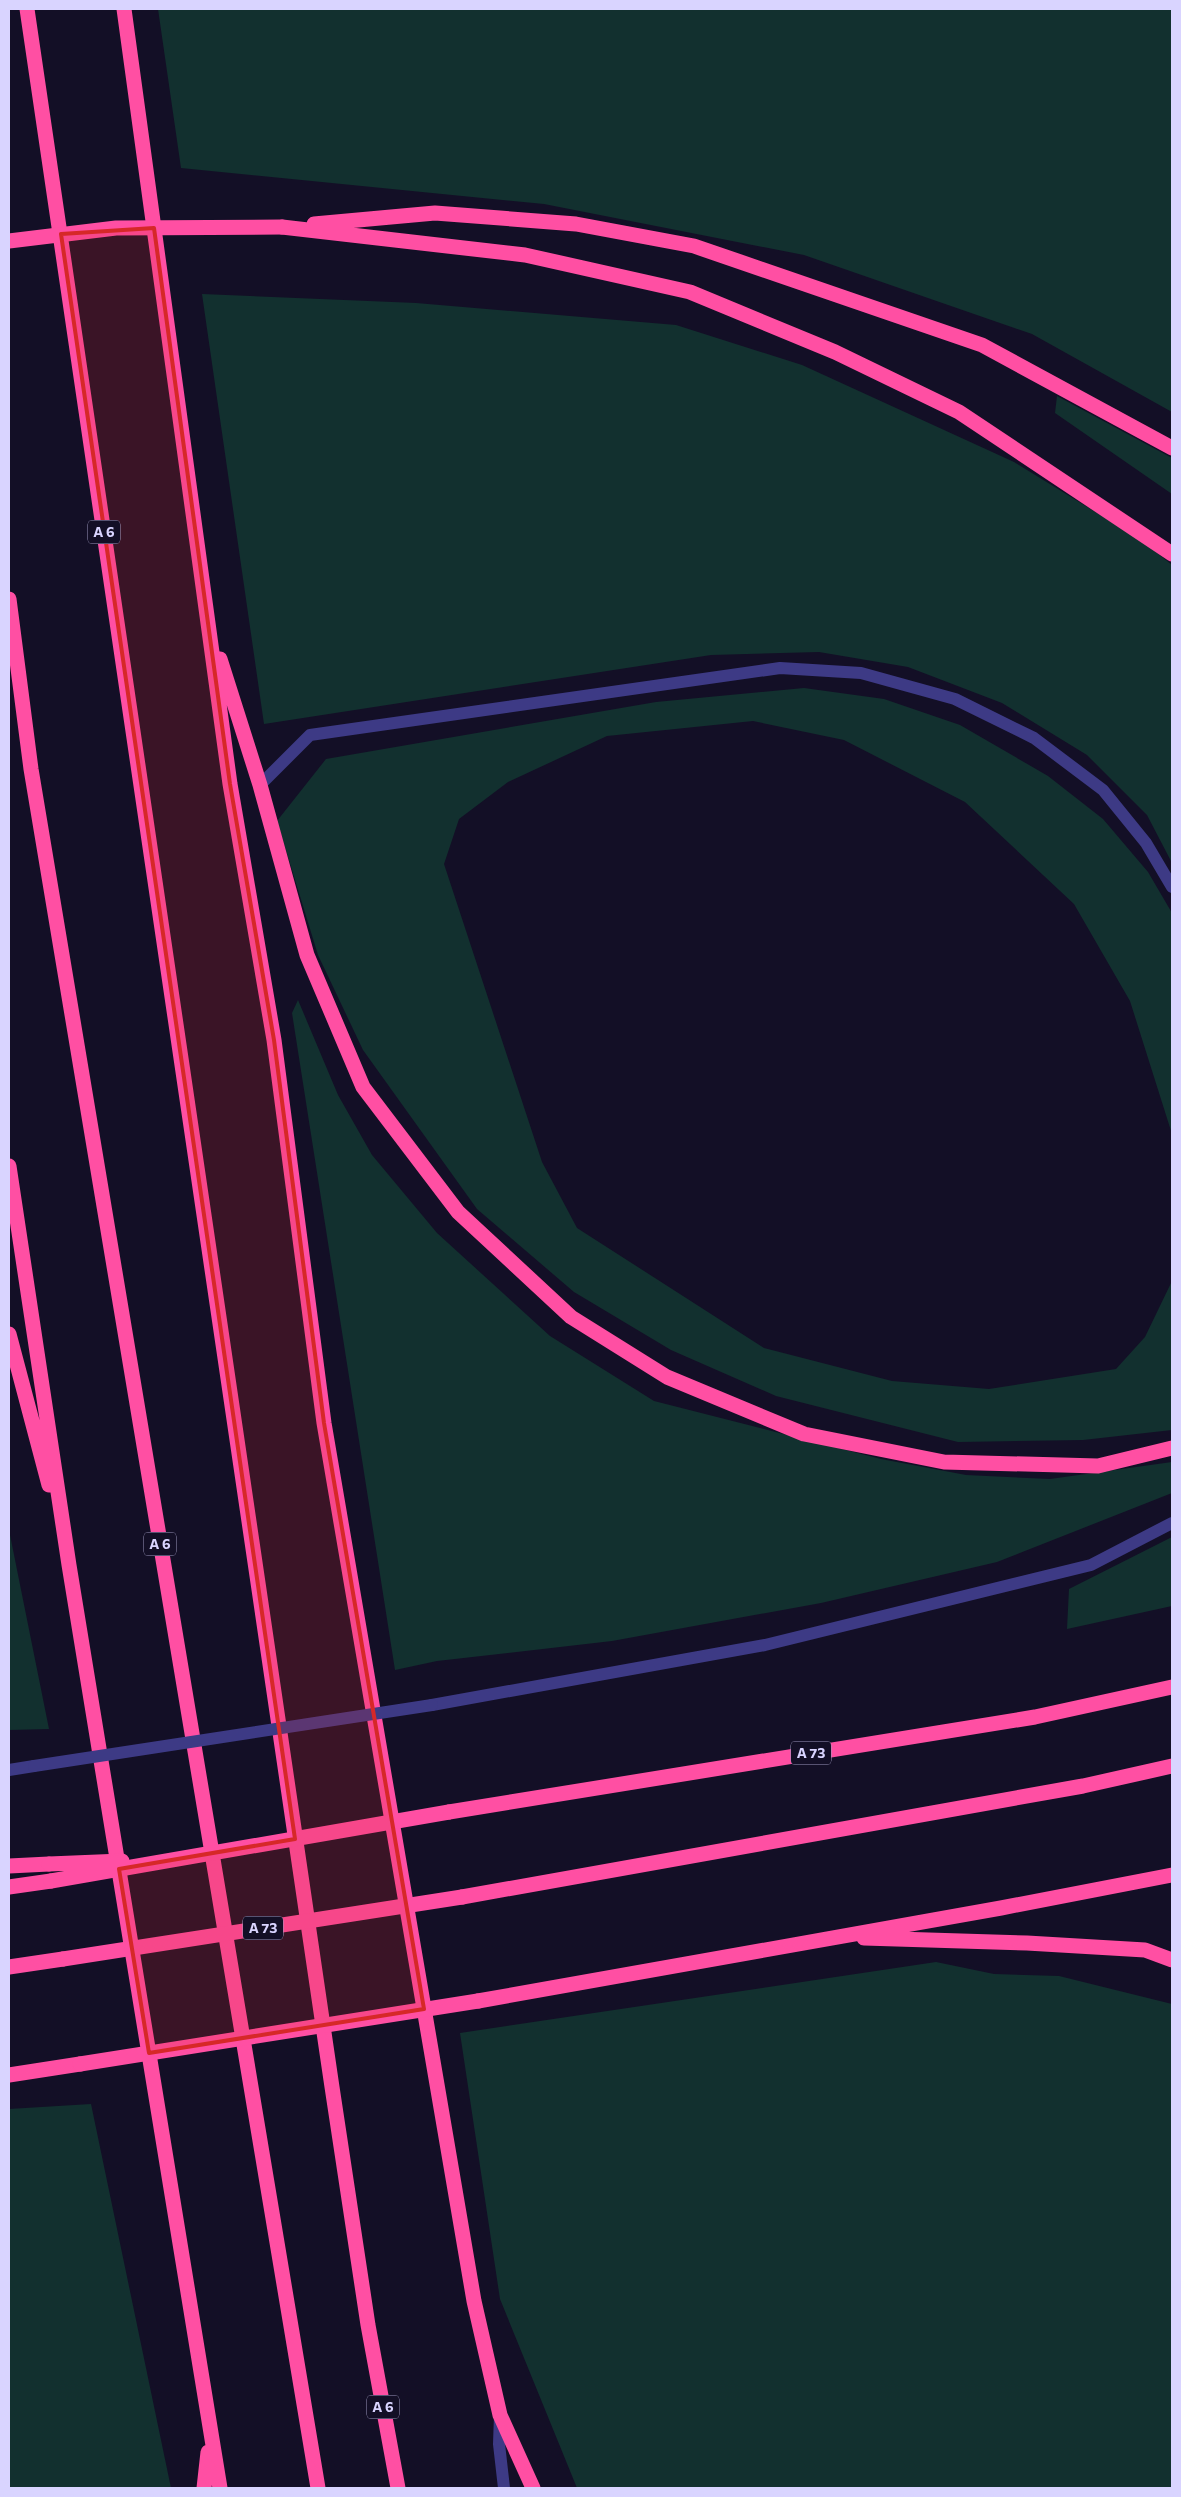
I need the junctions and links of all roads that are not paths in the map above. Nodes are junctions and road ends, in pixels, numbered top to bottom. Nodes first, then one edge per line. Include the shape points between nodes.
1 (28, 9) edge
2 (124, 9) edge
3 (282, 227) junction
4 (9, 241) edge
5 (1172, 448) edge
6 (1172, 554) edge
7 (9, 599) edge
8 (207, 617) junction
9 (260, 785) junction
10 (1172, 887) edge
11 (9, 1166) edge
12 (9, 1334) edge
13 (1172, 1448) edge
14 (1172, 1523) edge
15 (69, 1565) junction
16 (1172, 1687) edge
17 (1172, 1766) edge
18 (9, 1770) edge
19 (186, 1858) junction
20 (9, 1866) edge
21 (1172, 1875) edge
22 (9, 1887) edge
23 (833, 1937) junction
24 (1172, 1960) edge
25 (9, 1967) edge
26 (9, 2075) edge
27 (500, 2415) junction
28 (210, 2433) junction
29 (204, 2488) edge
30 (220, 2488) edge
31 (318, 2488) edge
32 (398, 2488) edge
33 (504, 2488) edge
34 (534, 2488) edge

1 - 32 highway, A 6 via 332,2087 368,2325
2 - 8 highway
3 - 4 highway, bridge via 116,228
3 - 5 highway via 435,213 576,224 694,246 982,344
3 - 6 highway via 525,256 690,292 834,352 959,412
7 - 31 highway, A 6 via 32,770
8 - 9 highway
8 - 27 highway via 230,784 274,1040 324,1423 473,2292
9 - 10 lane via 310,735 780,668 860,673 955,699 1034,738 1103,790 1146,843
9 - 13 highway via 307,955 363,1087 458,1212 571,1318 668,1377 804,1434 944,1462 1098,1466
11 - 15 highway
12 - 15 highway
14 - 18 lane, bridge via 1091,1565 765,1645 432,1705
15 - 28 highway
16 - 19 highway, A 73, bridge via 1035,1717
17 - 25 highway, A 73, bridge via 1083,1786 462,1897
19 - 20 highway, bridge
19 - 22 highway, A 73, bridge
21 - 23 highway
23 - 24 highway via 1144,1950
23 - 26 highway, bridge via 478,2001
27 - 33 lane via 498,2444
27 - 34 highway
28 - 29 highway
28 - 30 highway

